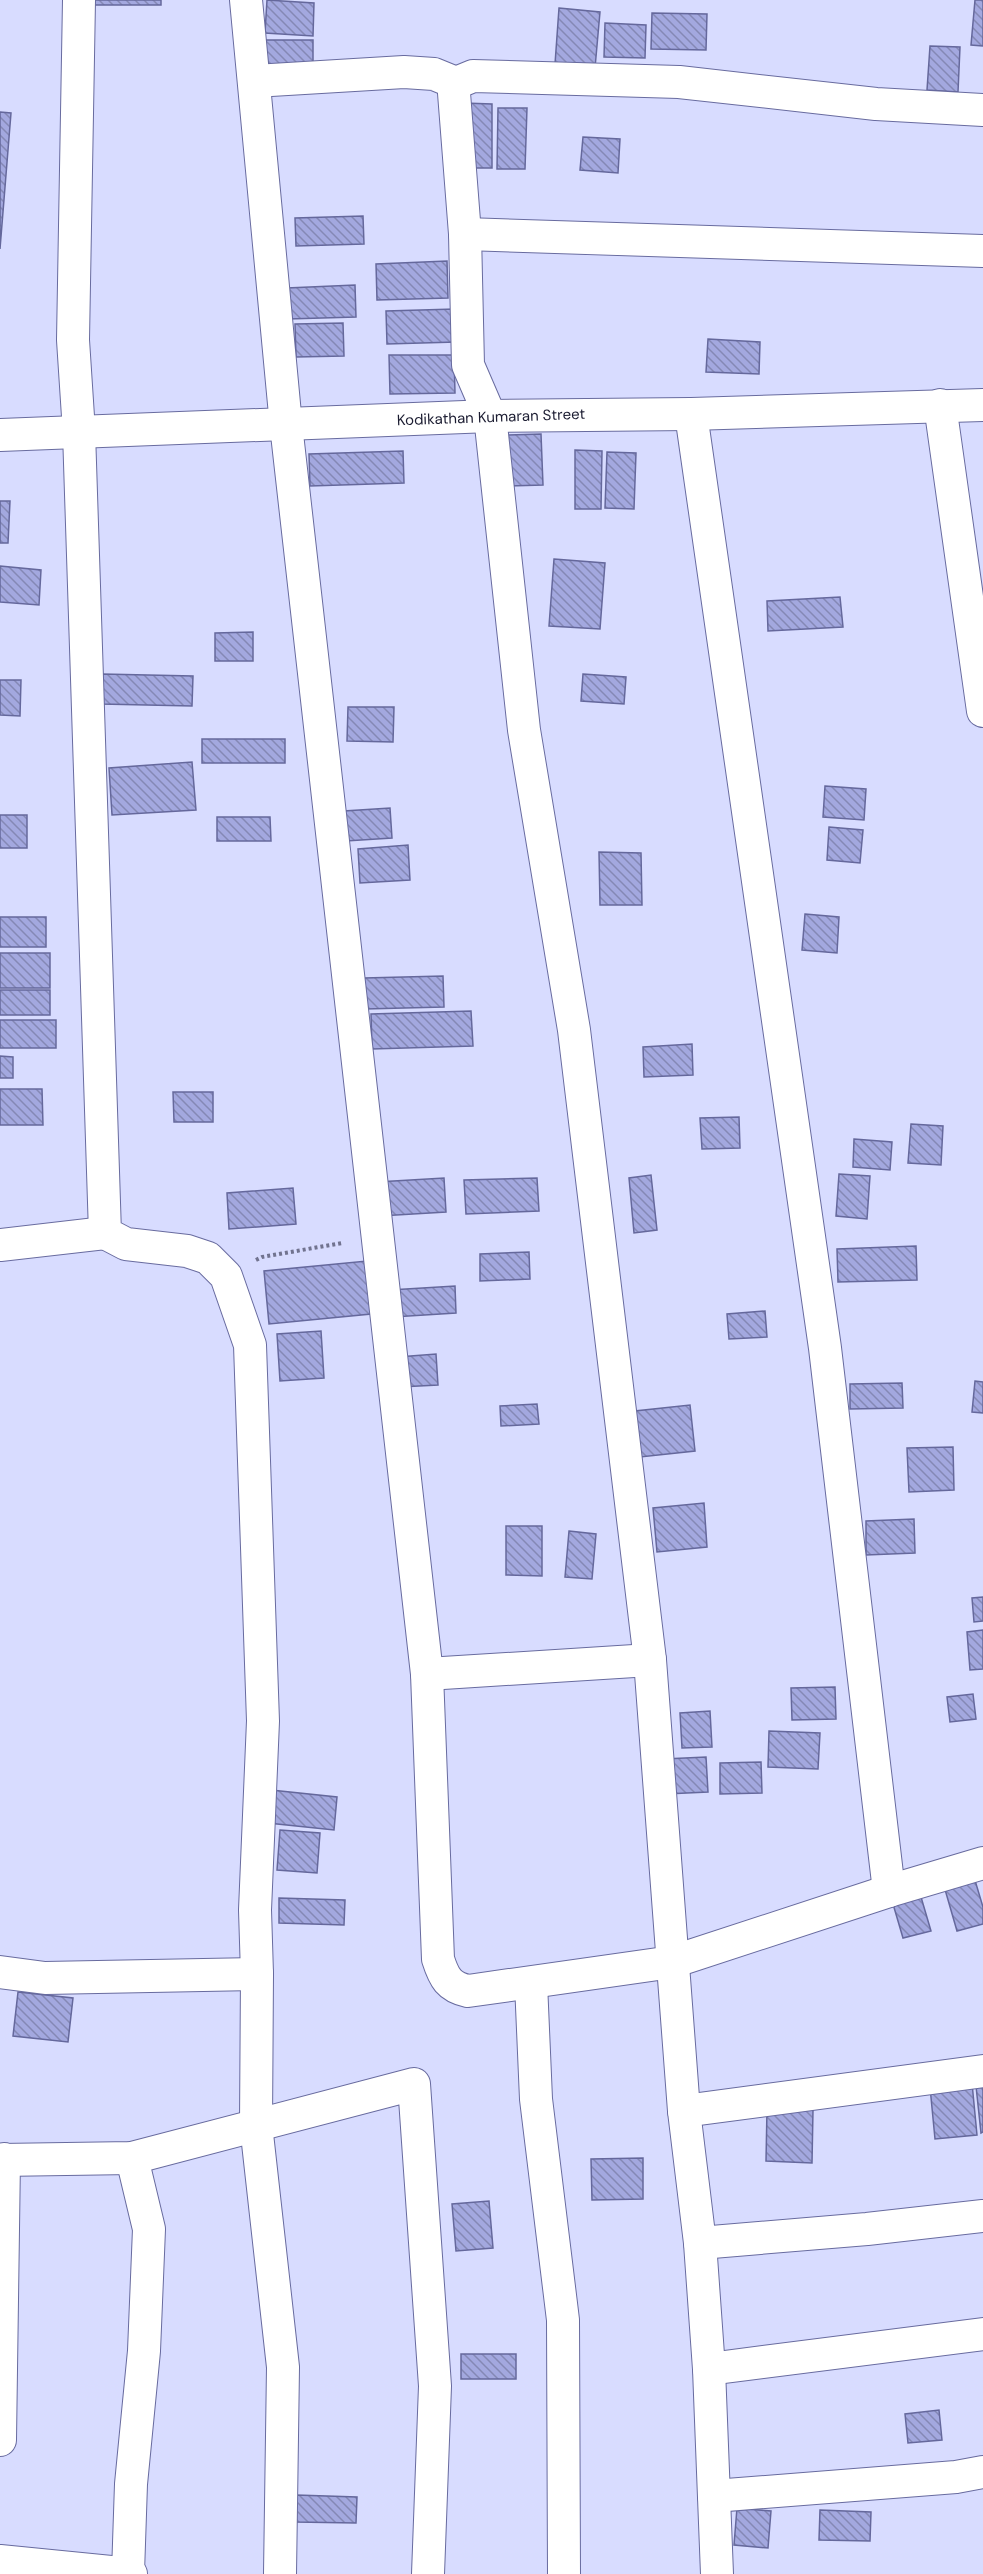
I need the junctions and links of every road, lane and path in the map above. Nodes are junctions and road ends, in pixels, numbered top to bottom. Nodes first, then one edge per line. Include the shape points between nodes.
1 (79, 0) edge
2 (246, 0) edge
3 (254, 81) junction
4 (456, 83) junction
5 (983, 110) edge
6 (465, 234) junction
7 (983, 251) edge
8 (940, 405) junction
9 (983, 405) edge
10 (691, 414) junction
11 (490, 416) junction
12 (286, 425) junction
13 (79, 432) junction
14 (0, 435) edge
15 (983, 711) edge
16 (105, 1233) junction
17 (377, 1239) junction
18 (0, 1245) edge
19 (226, 1276) junction
20 (650, 1660) junction
21 (427, 1674) junction
22 (983, 1863) edge
23 (889, 1890) junction
24 (672, 1962) junction
25 (0, 1972) edge
26 (257, 1974) junction
27 (531, 1983) junction
28 (983, 2071) edge
29 (684, 2111) junction
30 (256, 2125) junction
31 (132, 2158) junction
32 (2, 2159) edge
33 (983, 2216) edge
34 (700, 2243) junction
35 (983, 2334) edge
36 (709, 2369) junction
37 (0, 2440) edge
38 (983, 2472) edge
39 (714, 2496) junction
40 (0, 2561) edge
41 (130, 2574) edge
42 (280, 2574) edge
43 (428, 2574) edge
44 (564, 2574) edge
45 (717, 2574) edge

1 - 13 street via 73,340
2 - 3 street
3 - 4 street via 404,72 434,74
3 - 12 street
4 - 5 street via 473,76 680,82 876,104
4 - 6 street via 453,101
6 - 7 street
6 - 11 street via 468,365
8 - 9 street, Kodikathan Kumaran Street
8 - 10 street, Kodikathan Kumaran Street
8 - 15 street
10 - 11 street, Kodikathan Kumaran Street
10 - 23 street via 825,1348
11 - 12 street, Kodikathan Kumaran Street
11 - 20 street via 524,730 574,1030
12 - 13 street, Kodikathan Kumaran Street
12 - 17 street
13 - 14 street, Kodikathan Kumaran Street
13 - 16 street
16 - 18 street
16 - 19 street via 126,1244 187,1251 208,1258
17 - 19 path via 262,1257
17 - 21 street
19 - 26 street via 250,1345 263,1721 255,1910
20 - 21 street
20 - 24 street
21 - 27 street via 438,1959 442,1971 456,1989 468,1991
22 - 23 street
23 - 24 street
24 - 27 street
24 - 29 street
25 - 26 street via 45,1978
26 - 30 street
27 - 44 street via 536,2099 563,2320
28 - 29 street
29 - 34 street
30 - 31 street
30 - 42 street via 283,2367
30 - 43 street via 414,2084 435,2386
31 - 32 street
31 - 41 street via 149,2229 144,2351 131,2484
32 - 37 street
33 - 34 street
34 - 36 street
35 - 36 street
36 - 39 street
38 - 39 street
39 - 45 street
40 - 41 street

